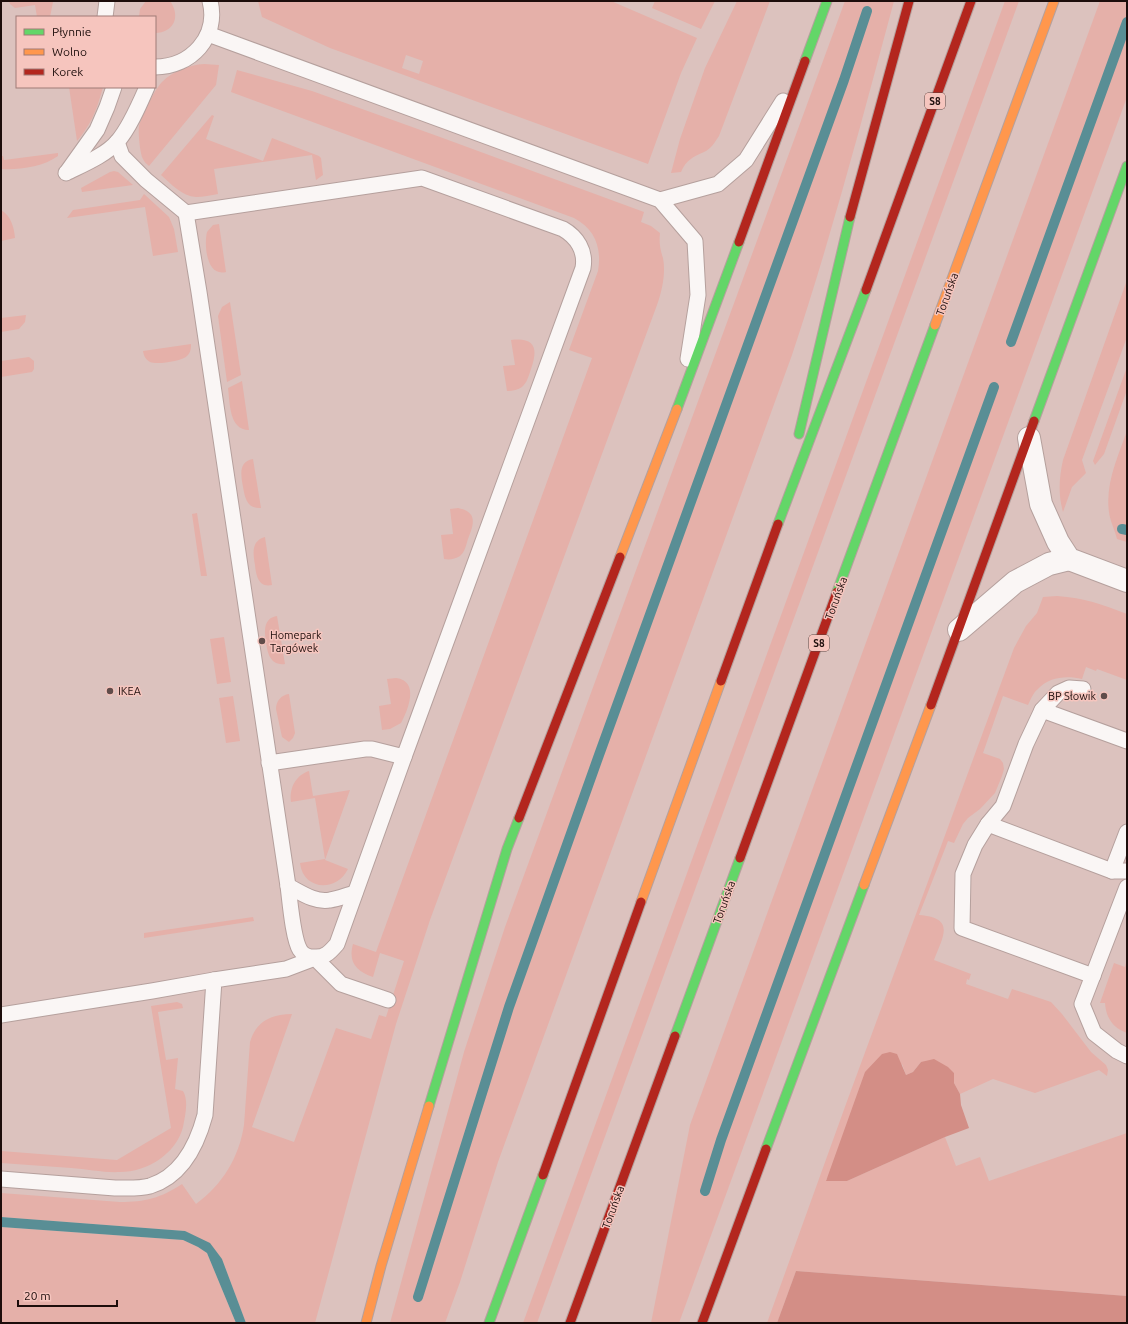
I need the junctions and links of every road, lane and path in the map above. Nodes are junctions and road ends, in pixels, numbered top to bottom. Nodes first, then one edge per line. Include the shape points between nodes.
1 (107, 1) edge
2 (210, 1) edge
3 (827, 1) edge
4 (909, 1) edge
5 (971, 1) edge
6 (1054, 1) edge
7 (106, 16) edge
8 (208, 34) junction
9 (156, 68) edge
10 (800, 73) junction
11 (114, 88) edge
12 (147, 88) edge
13 (117, 142) junction
14 (1127, 166) edge
15 (660, 200) junction
16 (186, 213) junction
17 (684, 391) junction
18 (1029, 438) junction
19 (798, 440) dead end
20 (794, 455) dead end
21 (781, 516) junction
22 (1069, 558) junction
23 (1127, 581) edge
24 (959, 630) junction
25 (1083, 689) dead end
26 (1042, 710) junction
27 (1127, 741) edge
28 (404, 757) junction
29 (269, 764) junction
30 (988, 824) junction
31 (1127, 832) edge
32 (1120, 871) edge
33 (288, 886) junction
34 (1127, 887) edge
35 (355, 893) junction
36 (315, 958) junction
37 (1093, 976) junction
38 (214, 980) junction
39 (388, 1000) dead end
40 (1, 1015) edge
41 (1127, 1056) edge
42 (1, 1179) edge
43 (366, 1323) edge
44 (489, 1323) edge
45 (570, 1323) edge
46 (702, 1323) edge

1 - 7 lane
2 - 8 lane via 212,11
3 - 10 main road
4 - 19 main road via 845,235
5 - 21 main road, S8
6 - 45 main road, Toruńska / S8
8 - 9 lane via 187,59 167,67
8 - 15 lane
10 - 15 lane via 746,160 718,184
10 - 17 main road
11 - 13 lane via 97,130 66,173 94,160
12 - 13 lane
13 - 16 lane via 122,156
14 - 18 main road
15 - 17 lane via 695,242 698,295
16 - 28 lane via 422,178 563,229 575,238 583,252 583,268
16 - 29 lane
17 - 43 main road via 507,849
18 - 22 street via 1041,504 1058,542
18 - 24 main road
20 - 21 main road
21 - 44 main road, S8
22 - 23 street
22 - 24 street via 1049,564 1015,582
24 - 46 main road
25 - 26 lane via 1070,688 1058,693
26 - 27 lane
26 - 30 lane via 1026,744 1003,806
28 - 29 lane via 365,749
28 - 35 lane
29 - 33 lane
30 - 32 lane
30 - 37 lane via 975,845 963,874 962,928
31 - 32 lane
33 - 35 lane via 310,898 330,901
33 - 36 lane via 297,942 301,952
34 - 37 lane
35 - 36 lane via 337,944 326,955
36 - 38 lane via 286,969
36 - 39 lane via 344,986
37 - 41 lane via 1082,1004 1094,1033
38 - 40 lane
38 - 42 lane via 205,1115 194,1146 177,1170 150,1186 131,1188

